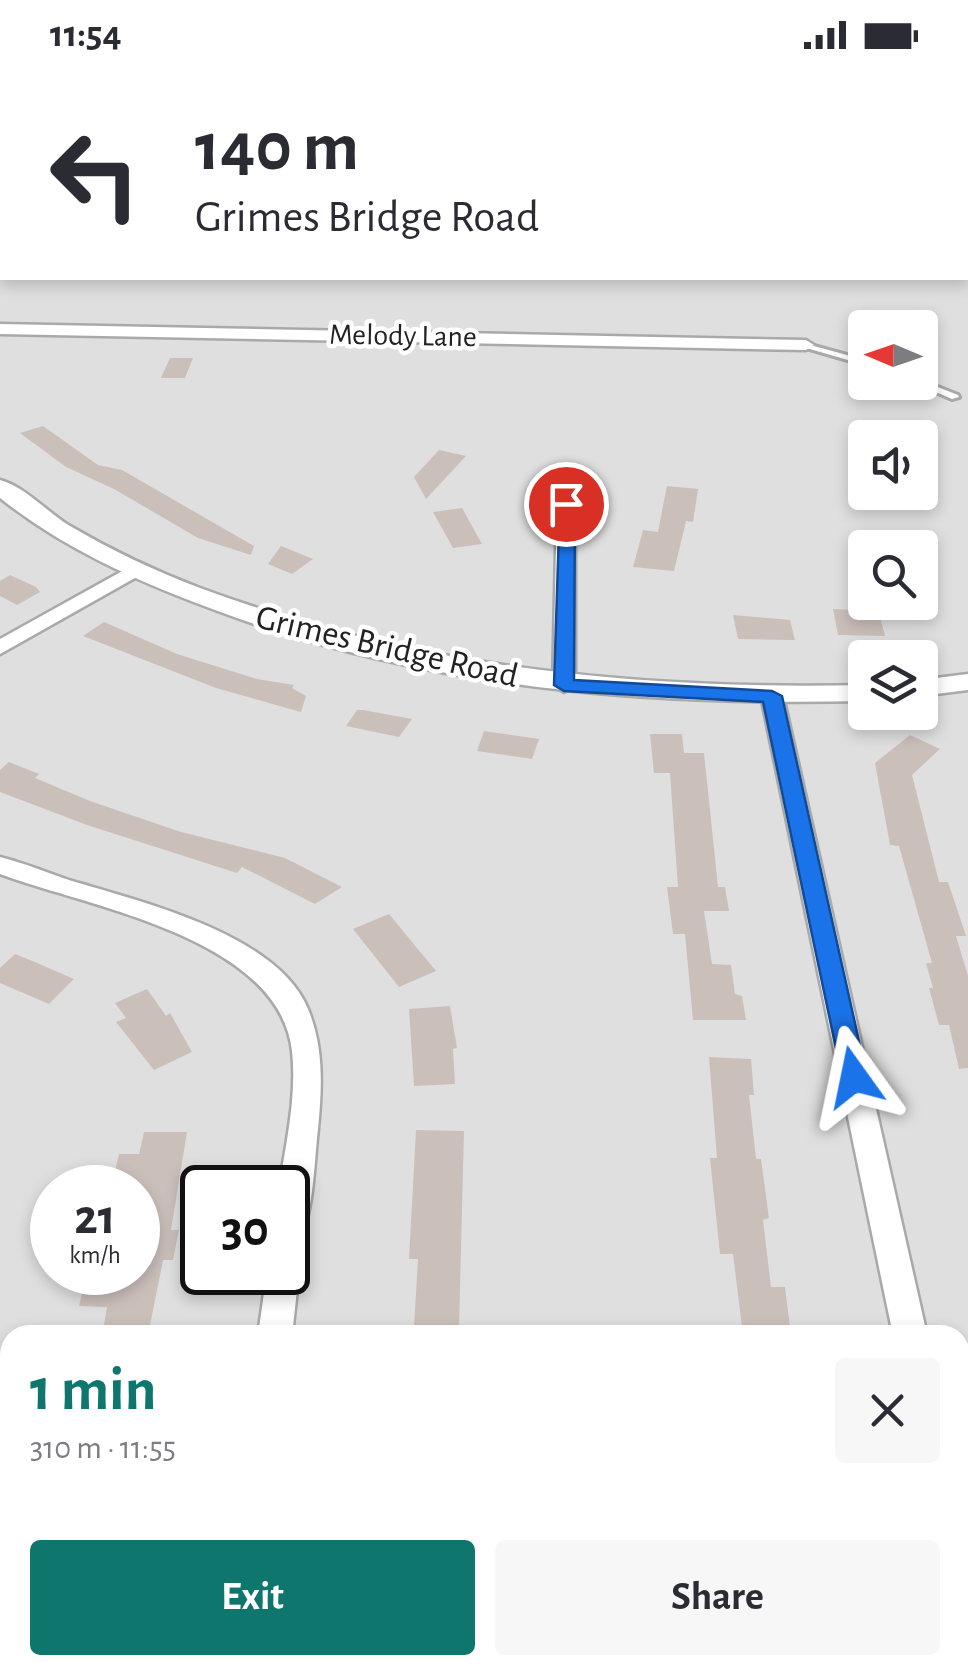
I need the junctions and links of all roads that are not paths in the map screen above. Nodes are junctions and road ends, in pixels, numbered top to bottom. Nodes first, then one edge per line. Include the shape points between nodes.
1 (0, 329) edge
2 (806, 345) joint
3 (848, 358) edge
4 (938, 390) edge
5 (956, 398) dead end
6 (0, 488) edge
7 (566, 504) dead end
8 (134, 570) junction
9 (0, 648) edge
10 (968, 682) edge
11 (564, 685) junction
12 (938, 686) edge
13 (848, 694) edge
14 (772, 696) junction
15 (0, 866) edge
16 (294, 1165) edge
17 (279, 1295) edge
18 (276, 1325) edge
19 (908, 1325) edge

1 - 2 street, Melody Lane
2 - 3 lane
4 - 5 lane
6 - 8 street, Grimes Bridge Road
7 - 11 street
8 - 9 street
8 - 11 street, Grimes Bridge Road via 340,643
10 - 12 street
11 - 14 street, Grimes Bridge Road
13 - 14 street, Grimes Bridge Road
14 - 19 street
15 - 16 street via 219,941 284,989 306,1044
17 - 18 street

